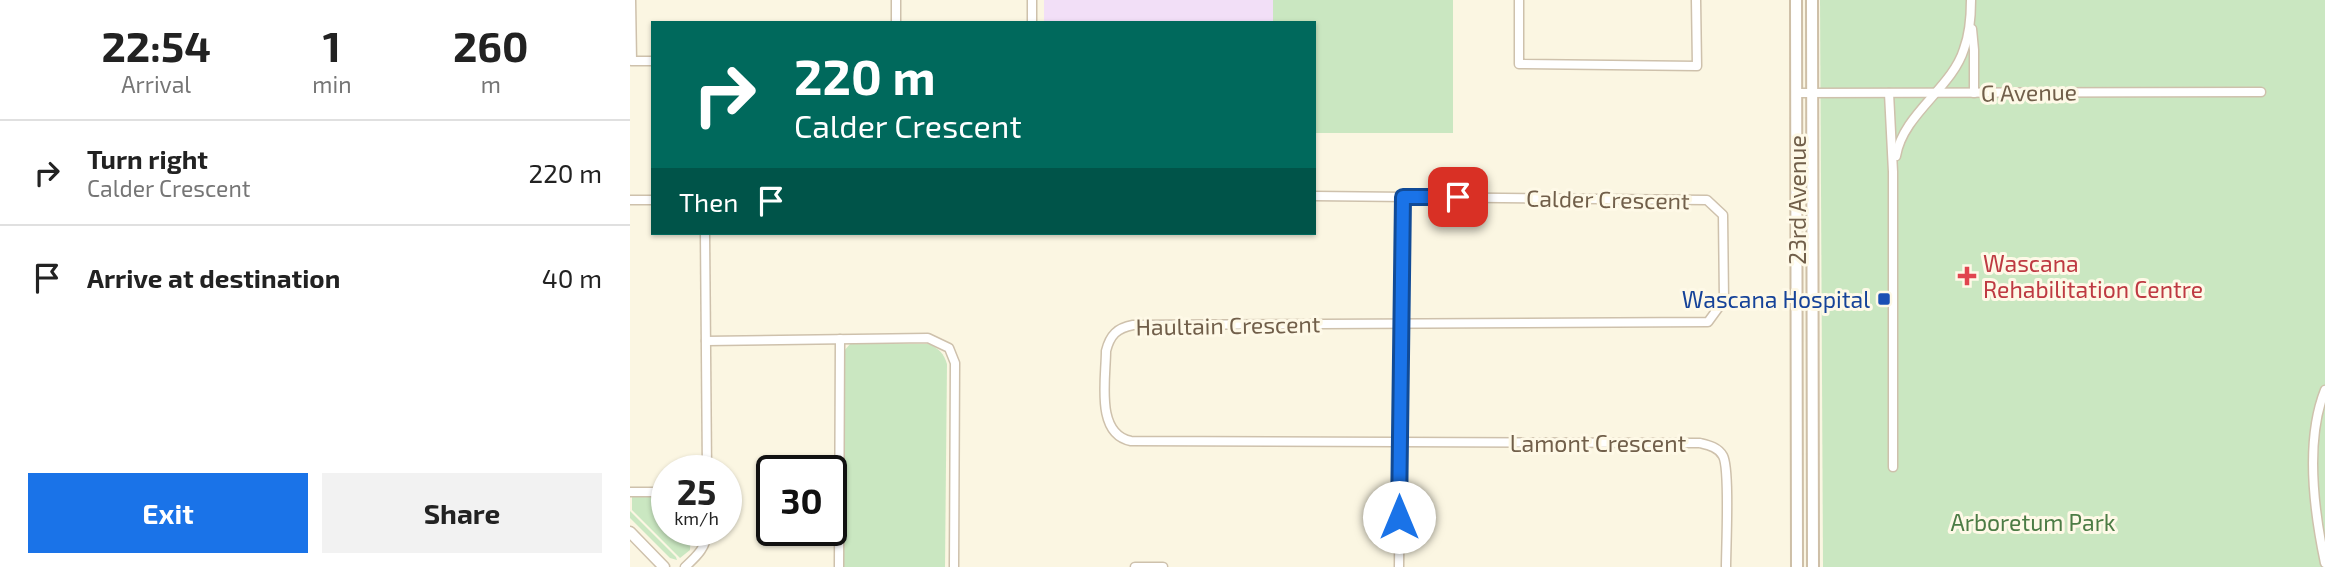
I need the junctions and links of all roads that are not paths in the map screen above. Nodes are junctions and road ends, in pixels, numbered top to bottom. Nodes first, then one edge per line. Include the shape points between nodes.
1 (631, 0) edge
2 (896, 0) edge
3 (1032, 0) edge
4 (1519, 0) edge
5 (1696, 0) edge
6 (1796, 0) edge
7 (1812, 0) edge
8 (1971, 0) edge
9 (896, 21) edge
10 (1032, 21) edge
11 (1971, 21) junction
12 (651, 61) edge
13 (2261, 92) dead end
14 (1797, 93) junction
15 (1812, 93) junction
16 (1889, 93) junction
17 (1935, 93) junction
18 (1974, 93) junction
19 (1893, 172) junction
20 (1316, 196) edge
21 (1403, 197) junction
22 (630, 200) edge
23 (651, 200) edge
24 (705, 235) edge
25 (1400, 324) junction
26 (840, 339) junction
27 (706, 341) junction
28 (2325, 390) edge
29 (1400, 443) junction
30 (707, 455) edge
31 (1893, 467) dead end
32 (630, 492) edge
33 (651, 492) edge
34 (630, 532) edge
35 (703, 546) edge
36 (2325, 563) edge
37 (664, 567) edge
38 (685, 567) edge
39 (839, 567) edge
40 (954, 567) edge
41 (1135, 567) edge
42 (1163, 567) edge
43 (1399, 567) edge
44 (1726, 567) edge
45 (1797, 567) edge
46 (1813, 567) edge

1 - 12 street via 632,61
2 - 9 street
3 - 10 street
4 - 5 street via 1519,64 1696,66
6 - 14 main road, 23rd Avenue
7 - 15 main road, 23rd Avenue
8 - 11 street
11 - 17 street via 1964,52
11 - 18 street
13 - 18 street, G Avenue
14 - 15 street, G Avenue
14 - 45 main road, 23rd Avenue
15 - 16 street, G Avenue
15 - 46 main road, 23rd Avenue
16 - 17 street, G Avenue
16 - 19 street
17 - 18 street, G Avenue
17 - 19 street via 1909,125 1897,149
19 - 31 street
20 - 21 street
21 - 25 street
21 - 25 street, Calder Crescent via 1707,200 1723,215 1724,300 1708,322
22 - 23 street
24 - 27 street
25 - 29 street
25 - 29 street, Haultain Crescent via 1123,327 1114,332 1106,351 1106,417 1116,435 1131,441
26 - 27 street
26 - 39 street
26 - 40 street via 928,338 949,348 955,363
27 - 30 street
28 - 36 street via 2314,437
29 - 43 street
29 - 44 street, Lamont Crescent via 1712,445 1723,456 1726,472
32 - 33 street
34 - 37 street
35 - 38 street
41 - 42 street

